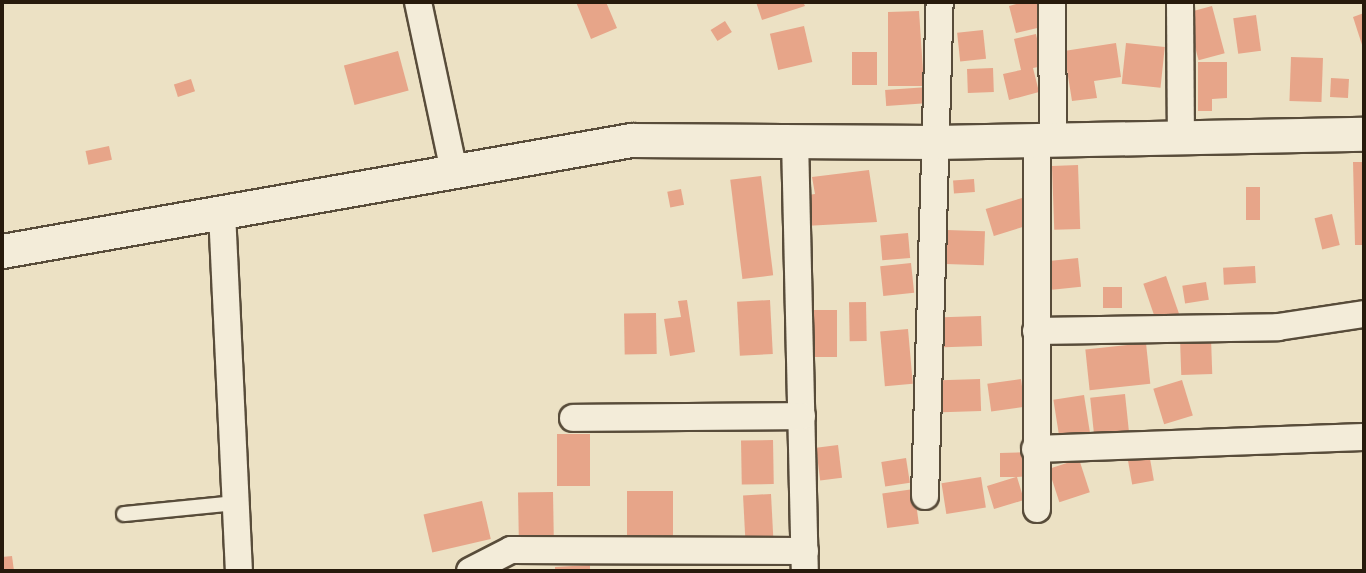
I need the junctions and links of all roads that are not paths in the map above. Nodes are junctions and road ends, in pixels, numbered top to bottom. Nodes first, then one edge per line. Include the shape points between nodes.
1 (418, 2) edge
2 (940, 2) edge
3 (1052, 2) edge
4 (1180, 2) edge
5 (1364, 134) edge
6 (1181, 136) junction
7 (1045, 138) junction
8 (796, 139) junction
9 (935, 142) junction
10 (454, 172) junction
11 (222, 212) junction
12 (2, 251) edge
13 (1364, 314) edge
14 (1036, 331) junction
15 (802, 416) junction
16 (573, 418) dead end
17 (1364, 437) edge
18 (1035, 449) junction
19 (925, 496) dead end
20 (236, 503) junction
21 (1037, 509) dead end
22 (124, 514) dead end
23 (805, 561) edge
24 (239, 571) edge
25 (470, 571) edge

1 - 10 street
2 - 9 street
3 - 7 street
4 - 6 street
5 - 6 street
6 - 7 street
7 - 9 street
7 - 14 street
8 - 9 street
8 - 10 street via 631,140
8 - 15 street
9 - 19 street
10 - 11 street
11 - 12 street
11 - 20 street
13 - 14 street via 1278,327
14 - 18 street
15 - 16 street
15 - 23 street
17 - 18 street
18 - 21 street
20 - 22 lane
20 - 24 street
23 - 25 street via 510,550

